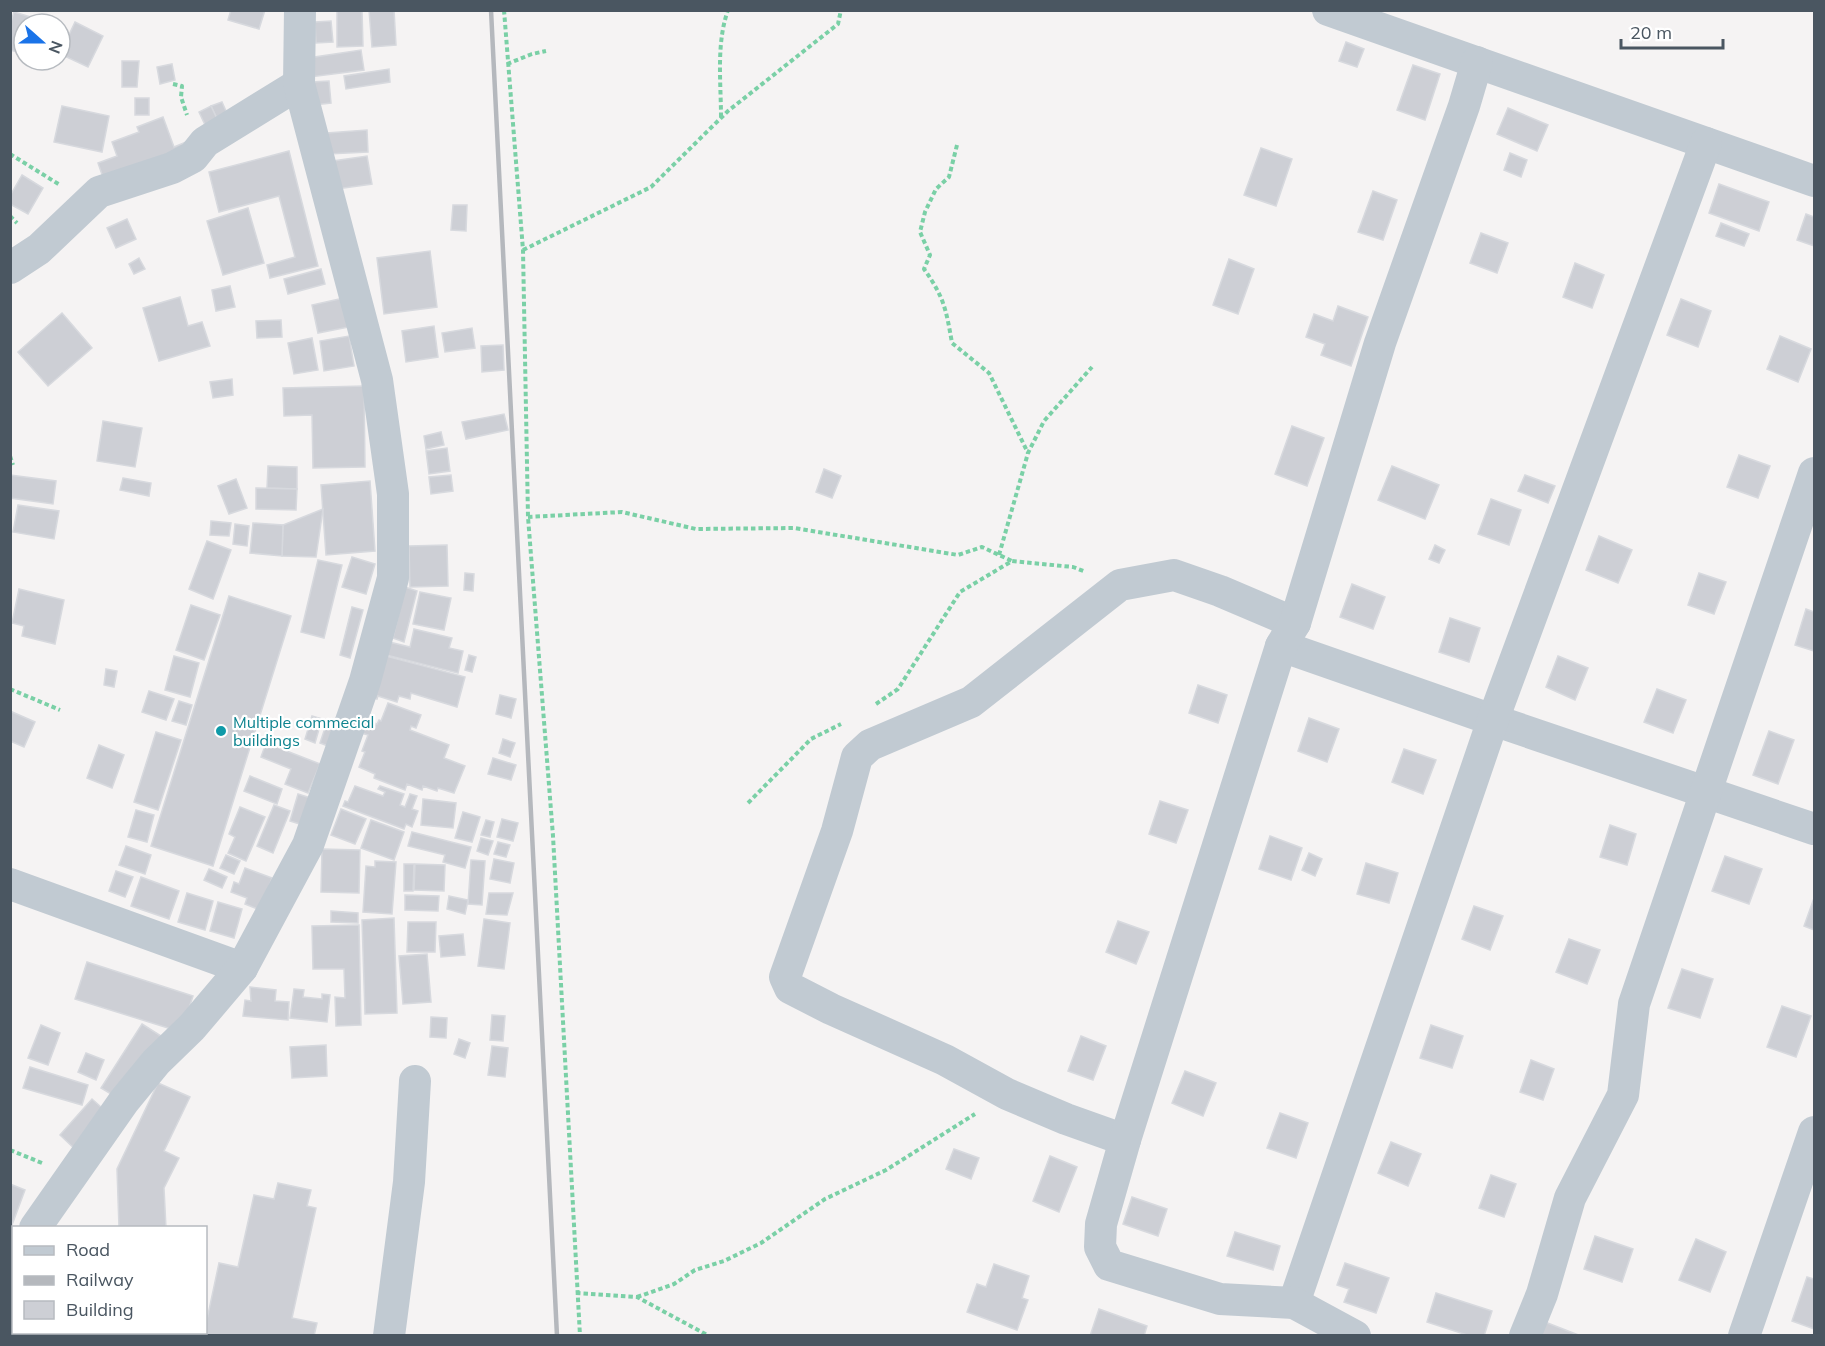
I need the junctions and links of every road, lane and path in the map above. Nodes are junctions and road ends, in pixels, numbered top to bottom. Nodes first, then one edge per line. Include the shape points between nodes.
1 (300, 10) edge
2 (504, 10) edge
3 (728, 10) edge
4 (841, 10) edge
5 (1328, 10) edge
6 (546, 51) dead end
7 (1477, 62) junction
8 (507, 64) junction
9 (299, 84) junction
10 (721, 118) junction
11 (1706, 143) junction
12 (957, 145) dead end
13 (10, 154) edge
14 (1815, 181) edge
15 (99, 192) junction
16 (523, 249) junction
17 (10, 268) edge
18 (1092, 367) dead end
19 (1028, 453) junction
20 (10, 456) edge
21 (13, 465) dead end
22 (1815, 473) edge
23 (528, 517) junction
24 (999, 555) junction
25 (1012, 561) junction
26 (1120, 585) junction
27 (1288, 634) junction
28 (10, 689) edge
29 (874, 705) dead end
30 (60, 710) dead end
31 (1493, 720) junction
32 (848, 721) dead end
33 (1705, 793) junction
34 (748, 803) dead end
35 (1815, 830) edge
36 (10, 884) edge
37 (242, 968) junction
38 (415, 1080) dead end
39 (1007, 1094) junction
40 (1815, 1132) edge
41 (1125, 1140) junction
42 (36, 1226) edge
43 (576, 1293) junction
44 (637, 1297) junction
45 (1294, 1304) junction
46 (389, 1335) edge
47 (580, 1335) edge
48 (709, 1335) edge
49 (1355, 1335) edge
50 (1525, 1335) edge
51 (1744, 1335) edge

1 - 9 street
2 - 8 path
3 - 10 path via 720,45
4 - 10 path via 838,24
5 - 7 street
6 - 8 path
7 - 11 street
7 - 27 street via 1380,343
8 - 16 path
9 - 15 street via 205,142 193,157
9 - 37 street via 377,380 393,494 393,578 364,681 308,845
10 - 16 path via 651,187
11 - 14 street
11 - 31 street
12 - 19 path via 949,177 936,189 925,212 920,232 930,255 924,269 945,304 952,343 989,373
13 - 15 path via 61,186
15 - 17 street via 39,249
16 - 23 path
18 - 19 path via 1044,421
19 - 24 path
20 - 21 path
22 - 33 street
23 - 24 path via 622,512 696,529 794,528 958,555 982,547
23 - 43 path via 553,836
24 - 25 path
25 - 26 path via 1073,567
25 - 29 path via 960,592 898,689
26 - 27 street via 1174,575 1220,591
26 - 39 street via 970,702 870,745 857,757 837,831 785,977 790,988 945,1060
27 - 31 street
27 - 41 street
28 - 30 path
31 - 33 street
31 - 45 street
32 - 34 path via 811,739
33 - 35 street
33 - 50 street via 1634,1004 1623,1095 1570,1198 1542,1294
36 - 37 street
37 - 42 street via 124,1101
38 - 46 street via 409,1182
39 - 41 street
39 - 44 path via 906,1158 825,1199 761,1243
40 - 51 street
41 - 45 street via 1101,1224 1100,1247 1109,1265 1221,1299
43 - 44 path
43 - 47 path
44 - 48 path
45 - 49 street

